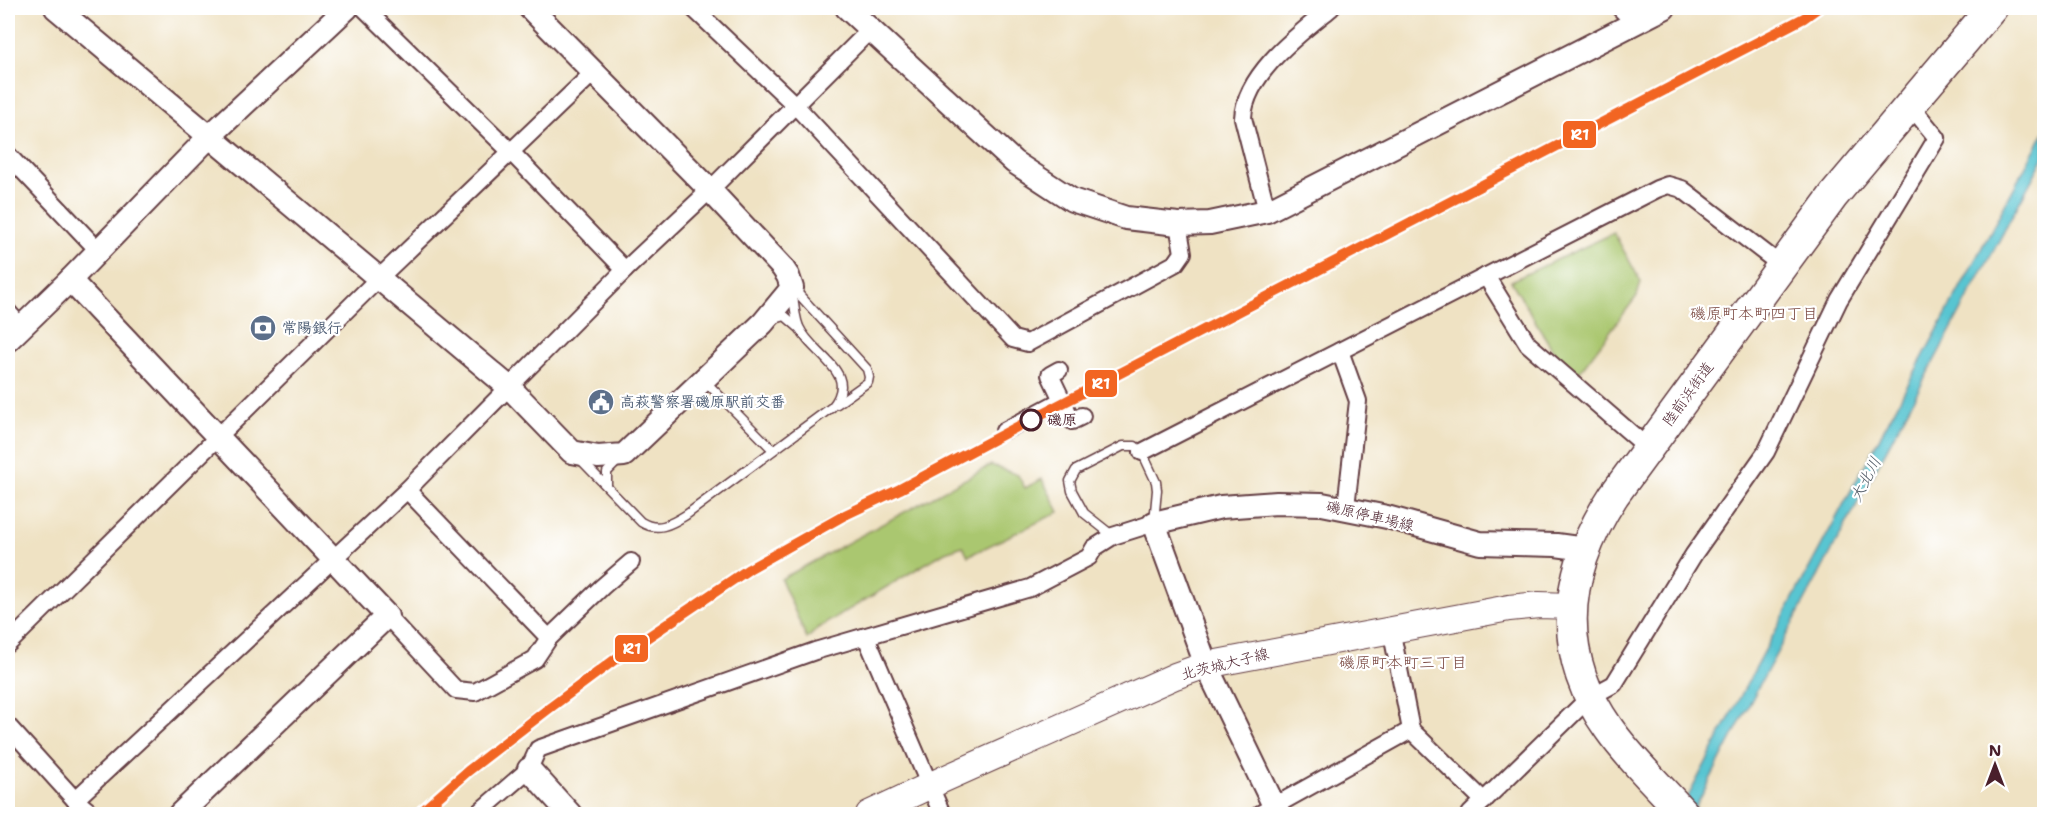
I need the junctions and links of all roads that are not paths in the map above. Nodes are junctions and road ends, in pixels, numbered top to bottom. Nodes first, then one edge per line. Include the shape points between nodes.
1 (56, 8) edge
2 (347, 8) edge
3 (364, 8) edge
4 (530, 8) edge
5 (693, 8) edge
6 (847, 8) edge
7 (1331, 8) edge
8 (1620, 8) edge
9 (1664, 8) edge
10 (1992, 8) edge
11 (1636, 24) junction
12 (871, 29) junction
13 (594, 72) junction
14 (795, 105) junction
15 (1910, 105) junction
16 (209, 137) junction
17 (510, 151) junction
18 (8, 155) edge
19 (710, 190) junction
20 (1267, 212) junction
21 (1178, 224) junction
22 (98, 250) junction
23 (1782, 266) junction
24 (625, 270) junction
25 (1486, 276) junction
26 (380, 278) junction
27 (70, 280) junction
28 (792, 288) junction
29 (763, 323) junction
30 (12, 326) edge
31 (800, 328) junction
32 (1340, 351) junction
33 (1057, 374) dead end
34 (704, 380) junction
35 (510, 388) junction
36 (1062, 400) junction
37 (832, 407) junction
38 (1078, 416) dead end
39 (1004, 431) dead end
40 (219, 437) junction
41 (1648, 448) junction
42 (773, 450) junction
43 (572, 452) junction
44 (1142, 452) junction
45 (624, 455) junction
46 (607, 486) junction
47 (407, 490) junction
48 (1346, 507) junction
49 (1154, 523) junction
50 (1113, 536) junction
51 (1585, 549) junction
52 (333, 560) junction
53 (631, 562) dead end
54 (1571, 606) junction
55 (387, 616) junction
56 (1391, 629) junction
57 (549, 638) junction
58 (866, 638) junction
59 (8, 644) edge
60 (1206, 665) junction
61 (1590, 698) junction
62 (8, 726) edge
63 (1411, 730) junction
64 (529, 770) junction
65 (929, 786) junction
66 (75, 800) junction
67 (1484, 801) junction
68 (1271, 812) edge
69 (92, 814) edge
70 (180, 814) edge
71 (477, 814) edge
72 (570, 814) edge
73 (869, 814) edge
74 (942, 814) edge
75 (1470, 814) edge
76 (1684, 814) edge

1 - 16 street
2 - 16 street
3 - 17 street
4 - 13 street
5 - 14 street
6 - 12 street
7 - 20 street via 1272,61 1244,105 1243,118
8 - 11 street
9 - 11 street
10 - 15 highway, 陸前浜街道
11 - 20 street
12 - 14 street
12 - 21 street via 1014,162 1072,200 1126,218
13 - 17 street
13 - 19 street
14 - 19 street
14 - 21 street via 1013,339 1028,344 1176,264 1183,253
15 - 23 highway, 陸前浜街道 via 1834,195
15 - 61 street via 1937,138 1839,300 1766,452 1694,554 1614,684
16 - 22 street
16 - 26 street
17 - 24 street
17 - 26 street
18 - 22 street
19 - 24 street
19 - 28 street via 782,267
20 - 21 street via 1210,223
22 - 27 street
23 - 25 street via 1682,189 1668,186
23 - 41 highway, 陸前浜街道
24 - 35 street
25 - 32 street
25 - 41 street via 1528,344
26 - 35 street
26 - 40 street
27 - 30 street
27 - 40 street
28 - 29 street
28 - 31 lane
28 - 37 lane via 867,369 868,382
29 - 31 lane via 785,316
29 - 34 street
31 - 37 lane via 841,378 840,398
32 - 44 street
32 - 48 street via 1358,401
33 - 36 street
34 - 42 lane
34 - 45 street
35 - 43 street
35 - 47 street
36 - 38 street
36 - 39 street
37 - 42 lane
40 - 52 street
40 - 59 street
41 - 51 highway, 陸前浜街道 via 1604,509
42 - 46 lane via 665,527 640,522
43 - 45 street via 598,457
43 - 46 lane
44 - 49 lane via 1156,482
44 - 50 lane via 1135,446 1123,446 1076,470 1070,481 1084,513
45 - 46 lane via 606,472
47 - 52 street
47 - 57 street
48 - 49 street, 磯原停車場線 via 1277,503 1221,507
48 - 51 street, 磯原停車場線 via 1480,543
49 - 50 street
49 - 60 street
50 - 58 street via 1094,548 1089,557 1030,588
51 - 54 highway, 陸前浜街道
52 - 55 street
52 - 66 street
53 - 57 street
54 - 56 main road, 北茨城大子線 via 1509,608
54 - 61 highway, 陸前浜街道 via 1572,647
55 - 57 street via 456,690 475,692 535,659
55 - 70 street
56 - 60 main road, 北茨城大子線
56 - 63 street
58 - 64 street via 815,651 548,744 538,749
58 - 65 street
60 - 65 main road, 北茨城大子線
60 - 68 street
61 - 67 street
61 - 76 highway, 陸前浜街道 via 1610,731
62 - 66 street
63 - 67 street
63 - 68 street
64 - 71 street
64 - 72 street
65 - 73 main road, 北茨城大子線
65 - 74 street
66 - 69 street
67 - 75 street

